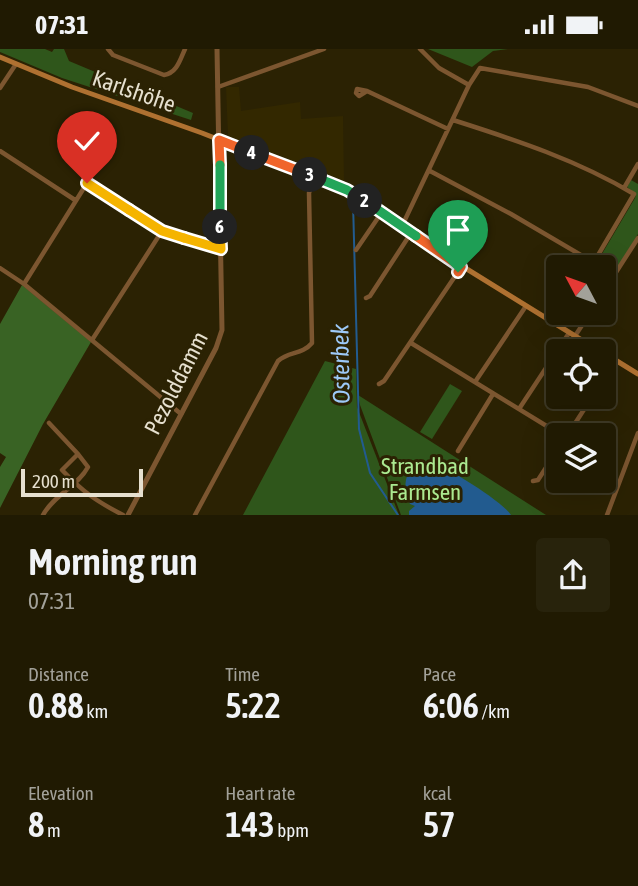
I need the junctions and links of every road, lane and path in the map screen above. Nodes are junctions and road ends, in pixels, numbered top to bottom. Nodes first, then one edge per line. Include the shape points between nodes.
1 (108, 49) edge
2 (184, 49) edge
3 (217, 49) edge
4 (324, 49) edge
5 (420, 49) edge
6 (0, 57) edge
7 (16, 64) junction
8 (470, 85) junction
9 (218, 87) junction
10 (0, 88) edge
11 (367, 91) dead end
12 (638, 106) edge
13 (453, 120) junction
14 (448, 129) junction
15 (219, 140) junction
16 (0, 151) edge
17 (638, 164) edge
18 (429, 171) junction
19 (314, 176) junction
20 (630, 177) junction
21 (638, 182) edge
22 (624, 188) junction
23 (75, 200) junction
24 (382, 212) junction
25 (402, 226) junction
26 (162, 231) junction
27 (411, 233) junction
28 (638, 238) edge
29 (221, 249) junction
30 (356, 250) dead end
31 (582, 255) edge
32 (598, 255) edge
33 (461, 267) junction
34 (0, 268) edge
35 (616, 272) edge
36 (24, 283) junction
37 (366, 299) dead end
38 (526, 306) junction
39 (580, 325) edge
40 (572, 335) junction
41 (92, 339) junction
42 (579, 339) edge
43 (411, 343) junction
44 (616, 361) edge
45 (638, 374) edge
46 (475, 382) junction
47 (379, 383) dead end
48 (493, 394) junction
49 (519, 409) junction
50 (181, 414) junction
51 (49, 423) dead end
52 (546, 425) edge
53 (638, 433) edge
54 (458, 451) dead end
55 (78, 454) junction
56 (546, 468) edge
57 (533, 481) dead end
58 (74, 483) junction
59 (43, 515) edge
60 (123, 515) edge
61 (128, 515) edge
62 (195, 515) edge
63 (607, 515) edge

1 - 2 street via 164,75 175,70
3 - 9 street, Pezolddamm
4 - 9 street
5 - 8 street via 439,68
6 - 7 main road, Karlshöhe
7 - 10 street
7 - 15 main road, Karlshöhe
8 - 12 street via 482,68 588,87
8 - 13 street
9 - 15 street, Pezolddamm
11 - 14 street
13 - 14 street
13 - 22 street via 536,146
14 - 18 street
15 - 19 main road, Karlshöhe
15 - 29 street, Pezolddamm
16 - 23 street
17 - 20 street
18 - 25 street
18 - 31 street
19 - 24 main road, Karlshöhe
19 - 62 street via 309,193 312,342 302,352 278,361
20 - 21 street
20 - 22 street
22 - 32 street via 634,194
23 - 26 street via 87,183
23 - 36 street
24 - 25 main road, Karlshöhe
24 - 30 street
25 - 27 main road, Karlshöhe
26 - 29 street
26 - 41 street
27 - 33 main road, Karlshöhe
27 - 37 street
28 - 35 street
29 - 50 street, Pezolddamm via 221,336
33 - 38 main road, Karlshöhe
33 - 43 street
34 - 36 street
36 - 41 street
38 - 40 main road, Karlshöhe
38 - 46 street
39 - 40 street
40 - 42 main road, Karlshöhe
40 - 49 street
41 - 50 street
43 - 46 street
43 - 47 street
44 - 45 main road, Karlshöhe
46 - 48 street
48 - 49 street
48 - 54 street
49 - 52 street
50 - 61 street, Pezolddamm
51 - 55 street
53 - 63 street
55 - 58 street via 88,467
55 - 58 street via 62,470
56 - 57 street
58 - 59 street
58 - 60 street via 90,498

